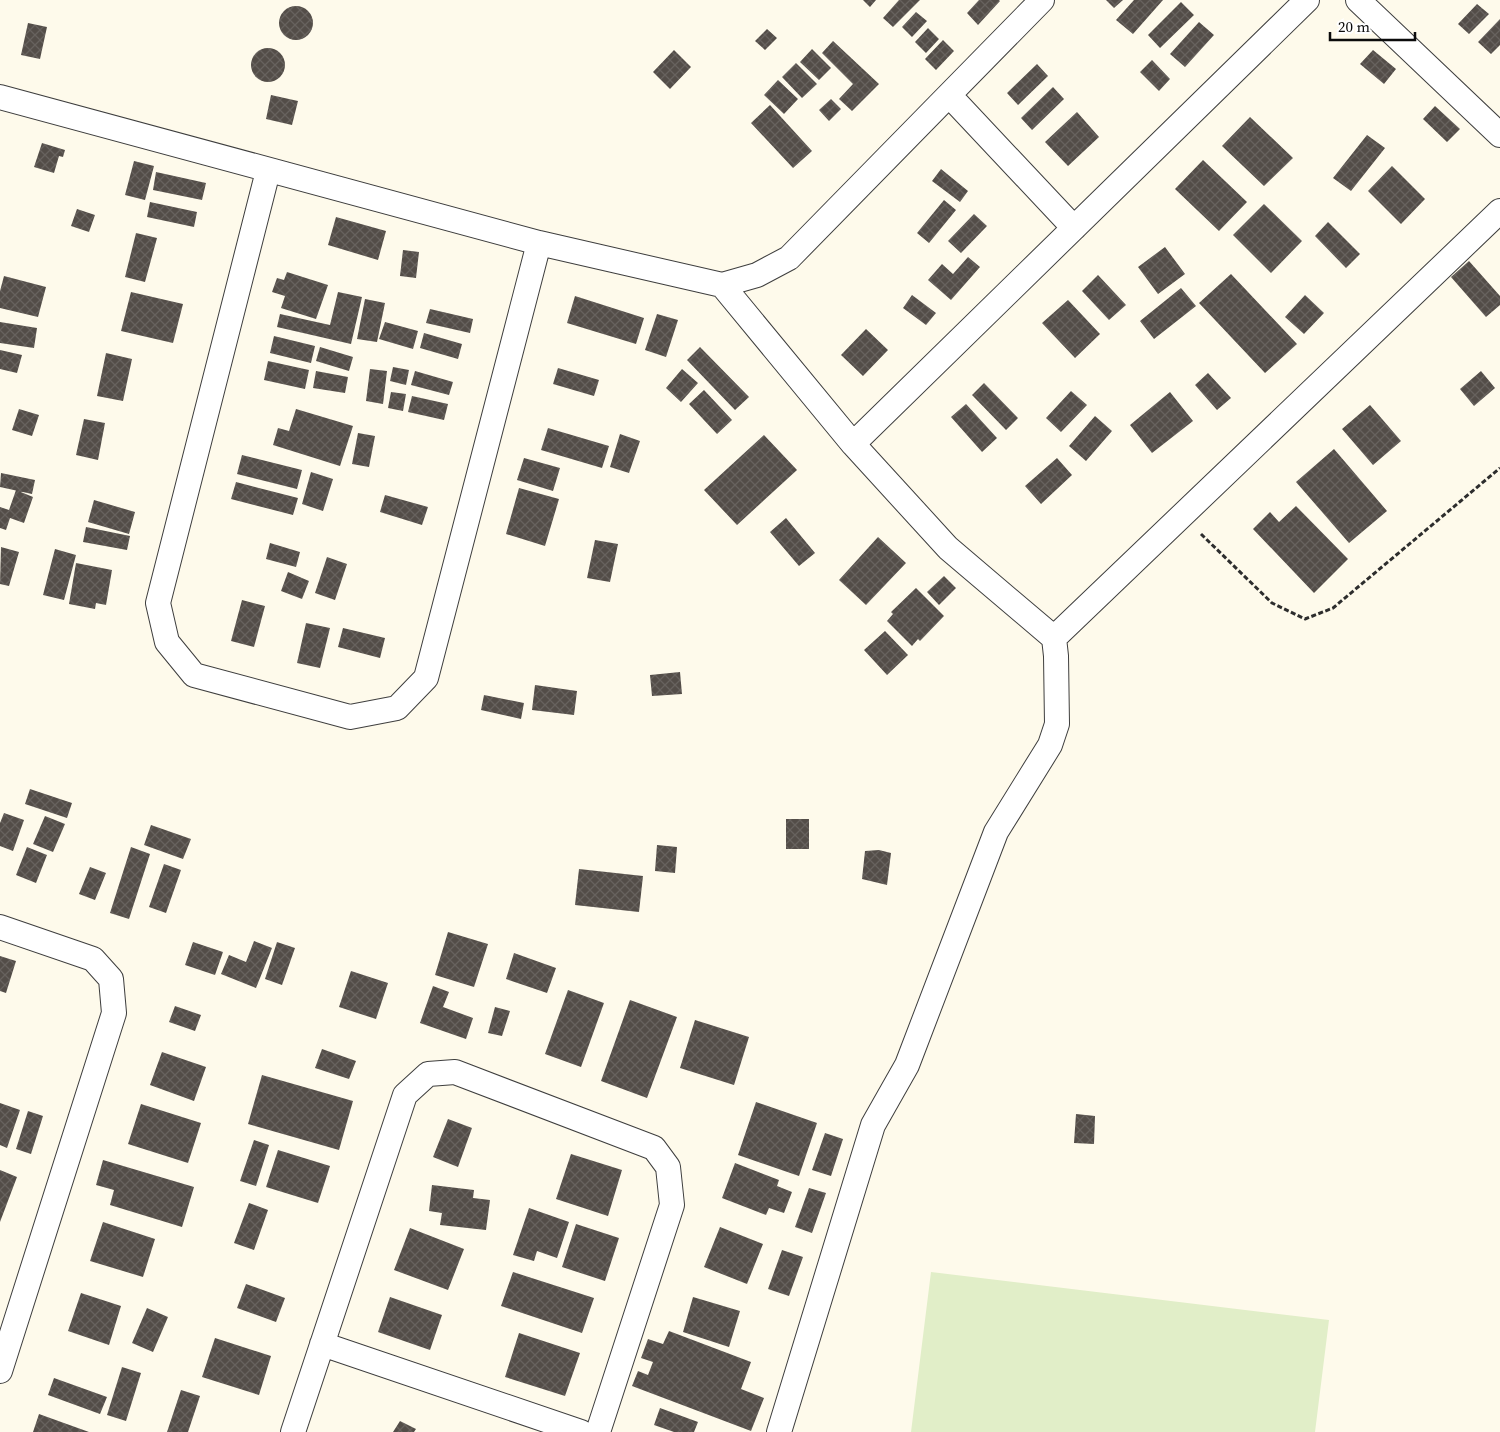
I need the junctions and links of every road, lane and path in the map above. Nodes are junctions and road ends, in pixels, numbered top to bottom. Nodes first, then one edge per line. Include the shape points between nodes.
1 (1042, 0) edge
2 (1307, 0) edge
3 (1358, 0) edge
4 (948, 95) junction
5 (0, 97) edge
6 (1500, 135) edge
7 (268, 171) junction
8 (1500, 211) edge
9 (1074, 228) junction
10 (538, 244) junction
11 (722, 285) junction
12 (853, 444) junction
13 (1500, 468) edge
14 (1182, 515) junction
15 (1054, 638) junction
16 (0, 927) edge
17 (322, 1344) junction
18 (0, 1371) edge
19 (293, 1432) edge
20 (582, 1432) edge
21 (598, 1432) edge
22 (779, 1432) edge

1 - 4 street
2 - 9 street
3 - 6 street
4 - 9 street
4 - 11 street via 789,258 757,275
5 - 7 street
7 - 10 street
7 - 10 street via 158,603 167,642 194,675 350,717 398,708 426,678
8 - 14 street
9 - 12 street
10 - 11 street
11 - 12 street
12 - 15 street via 948,548
13 - 14 path via 1333,608 1305,619 1272,603
14 - 15 street
15 - 22 street via 1057,724 1050,745 996,832 907,1065 873,1125
16 - 18 street via 93,959 111,979 114,1013
17 - 19 street
17 - 20 street
17 - 21 street via 405,1095 428,1074 455,1072 654,1148 668,1167 672,1205

